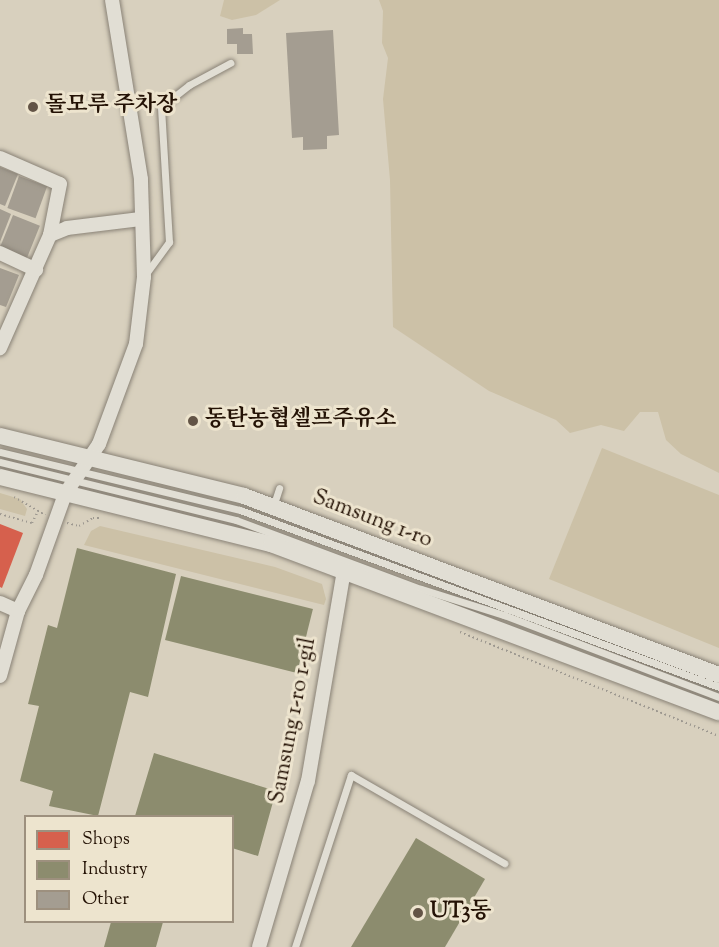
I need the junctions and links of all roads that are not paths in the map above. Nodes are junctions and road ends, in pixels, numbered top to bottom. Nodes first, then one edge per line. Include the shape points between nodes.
1 (111, 0) edge
2 (230, 63) dead end
3 (0, 158) edge
4 (140, 219) junction
5 (51, 235) junction
6 (0, 254) edge
7 (36, 270) junction
8 (144, 277) junction
9 (0, 348) edge
10 (0, 436) edge
11 (0, 452) edge
12 (92, 458) junction
13 (0, 462) edge
14 (0, 477) edge
15 (74, 483) junction
16 (279, 488) dead end
17 (273, 507) junction
18 (344, 571) junction
19 (0, 603) edge
20 (18, 610) junction
21 (719, 675) edge
22 (0, 676) edge
23 (719, 687) edge
24 (719, 697) edge
25 (719, 712) edge
26 (504, 863) dead end
27 (259, 947) edge
28 (295, 947) edge

1 - 4 street via 141,179
2 - 8 lane via 189,85 161,107 169,242
3 - 5 street via 60,184
4 - 5 street via 67,228
4 - 8 street
5 - 7 street
6 - 7 street
7 - 9 street
8 - 12 street via 135,344
10 - 12 street, Samsung 1-ro
11 - 15 lane
12 - 15 street
12 - 17 street, Samsung 1-ro
13 - 15 lane
14 - 15 street
15 - 18 street via 271,544
15 - 20 street
15 - 23 lane via 240,510
15 - 24 lane via 236,520 421,589 504,615
16 - 17 lane
17 - 21 street, Samsung 1-ro
18 - 25 street
18 - 27 street, Samsung 1-ro 1-gil via 308,781
19 - 20 street
20 - 22 street
26 - 28 lane via 351,775

